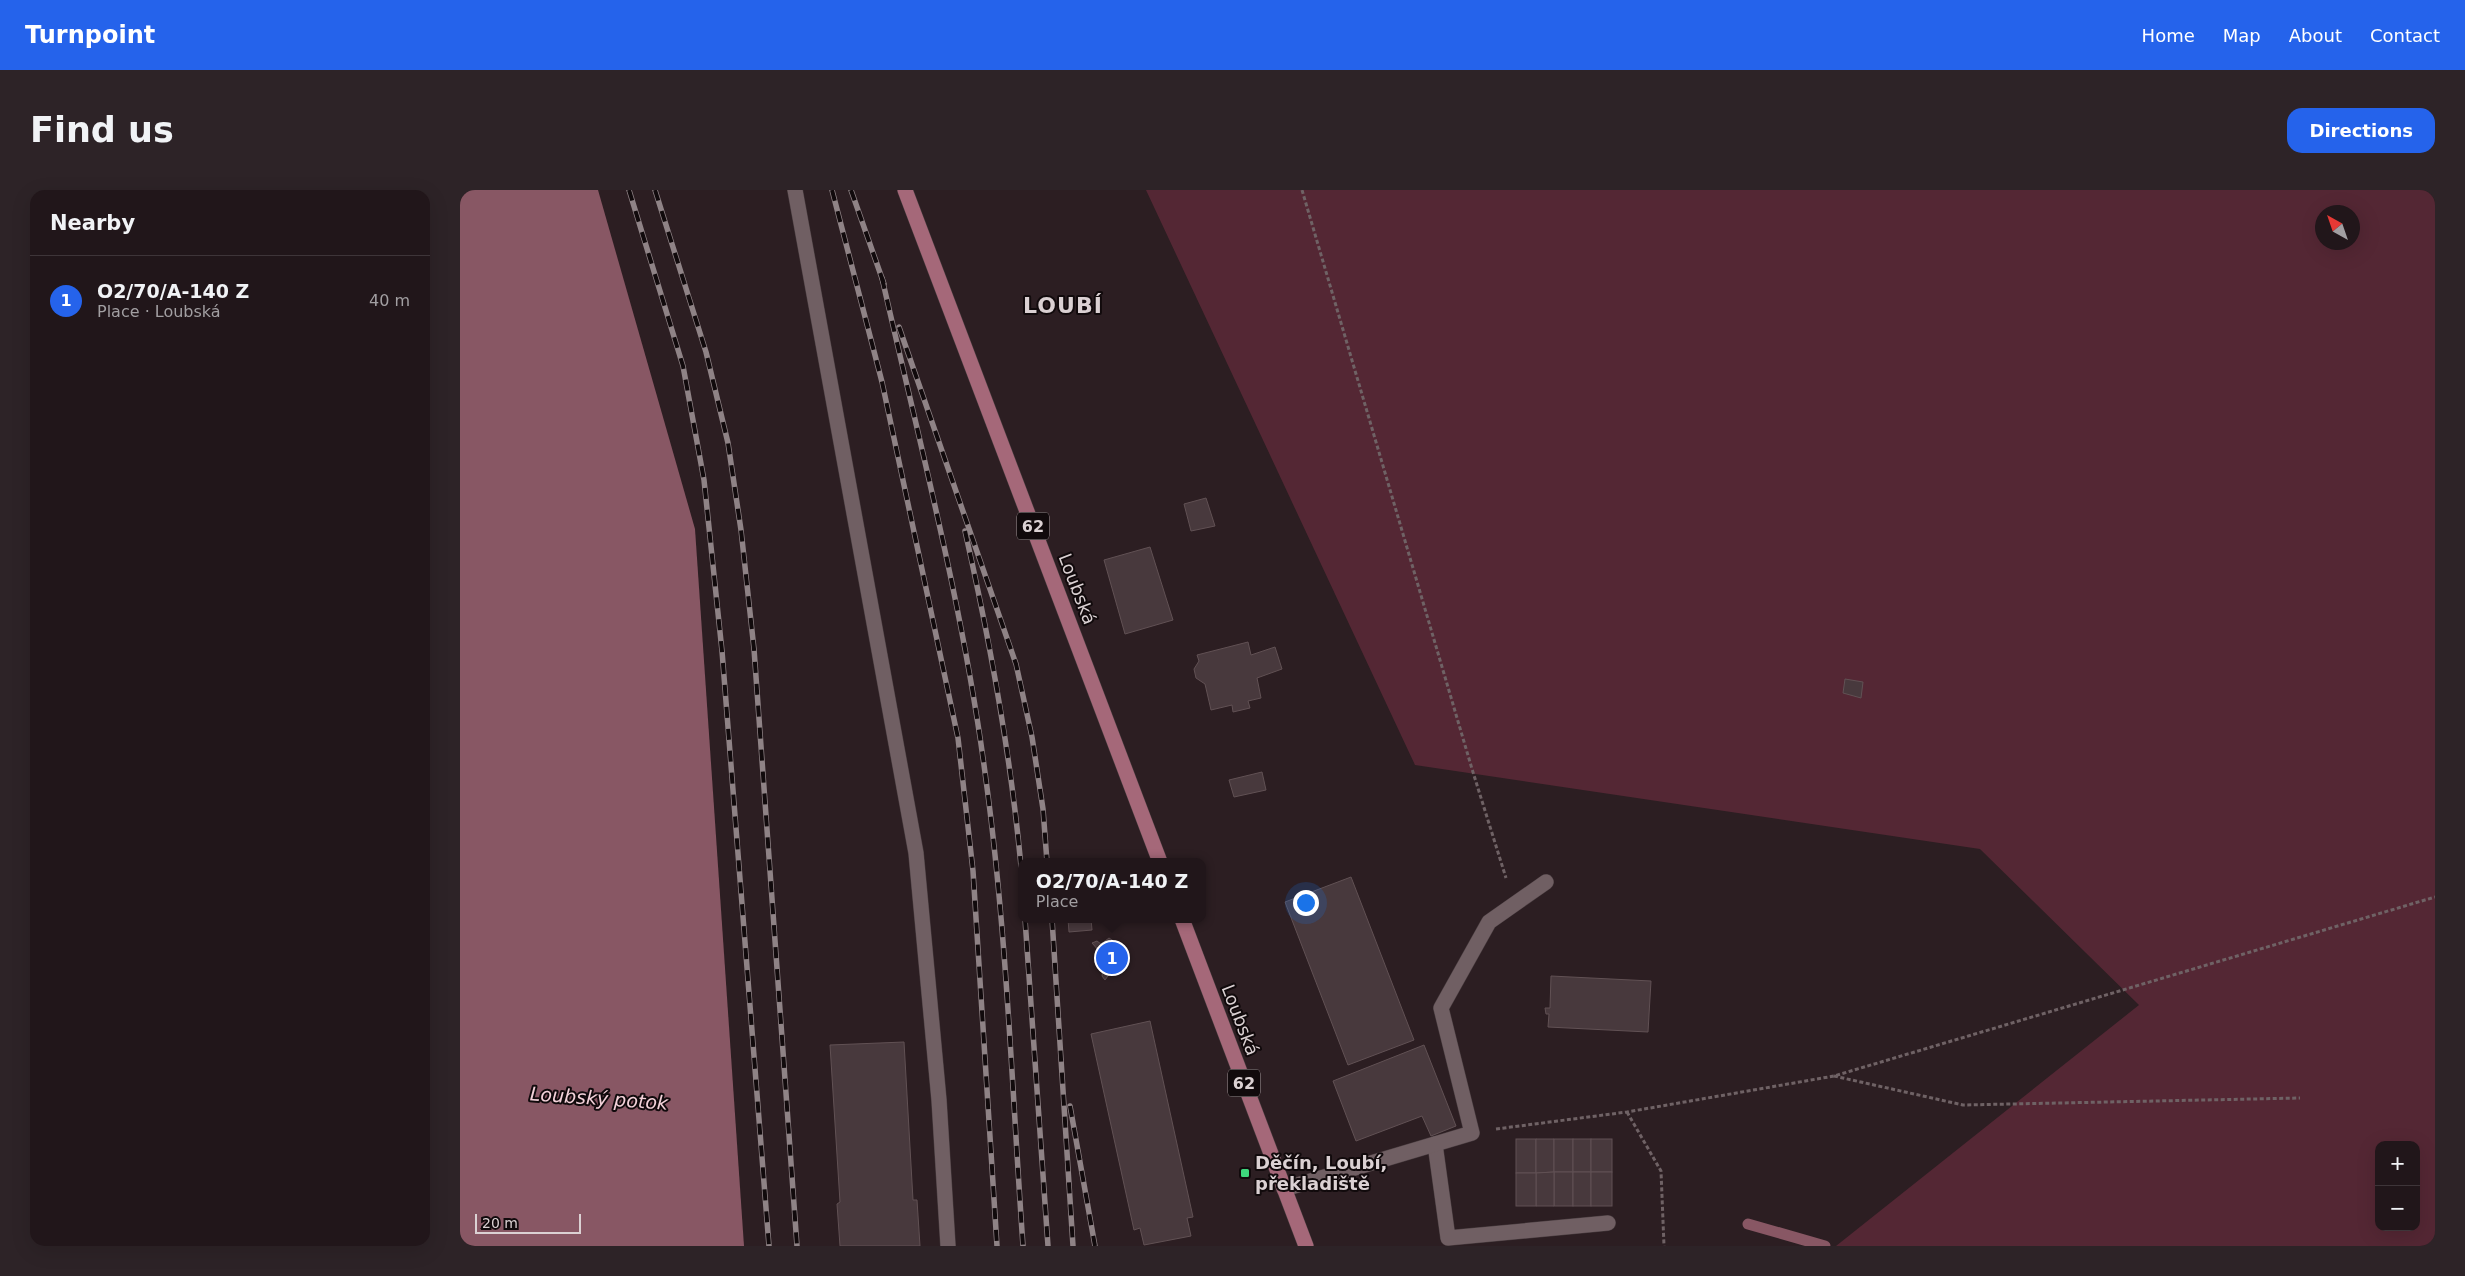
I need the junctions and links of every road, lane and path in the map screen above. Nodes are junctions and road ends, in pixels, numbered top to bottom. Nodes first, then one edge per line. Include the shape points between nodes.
1 (795, 190) edge
2 (906, 190) edge
3 (1302, 190) edge
4 (1158, 858) edge
5 (1546, 882) dead end
6 (2435, 897) edge
7 (1514, 904) junction
8 (1184, 923) edge
9 (1834, 1076) junction
10 (2300, 1098) dead end
11 (1627, 1112) junction
12 (1472, 1133) junction
13 (1435, 1144) junction
14 (1284, 1189) junction
15 (1608, 1223) dead end
16 (948, 1246) edge
17 (1306, 1246) edge
18 (1664, 1246) edge

1 - 16 lane via 916,853 939,1100
2 - 4 main road, Loubská / 62
3 - 7 path
5 - 7 lane
6 - 9 path
7 - 12 lane via 1488,922 1441,1008
8 - 14 main road, Loubská / 62
9 - 10 path via 1963,1105
9 - 11 path
11 - 12 path
11 - 18 path via 1661,1171
12 - 13 lane
13 - 14 lane
13 - 15 lane via 1448,1238
14 - 17 main road, Loubská / 62

